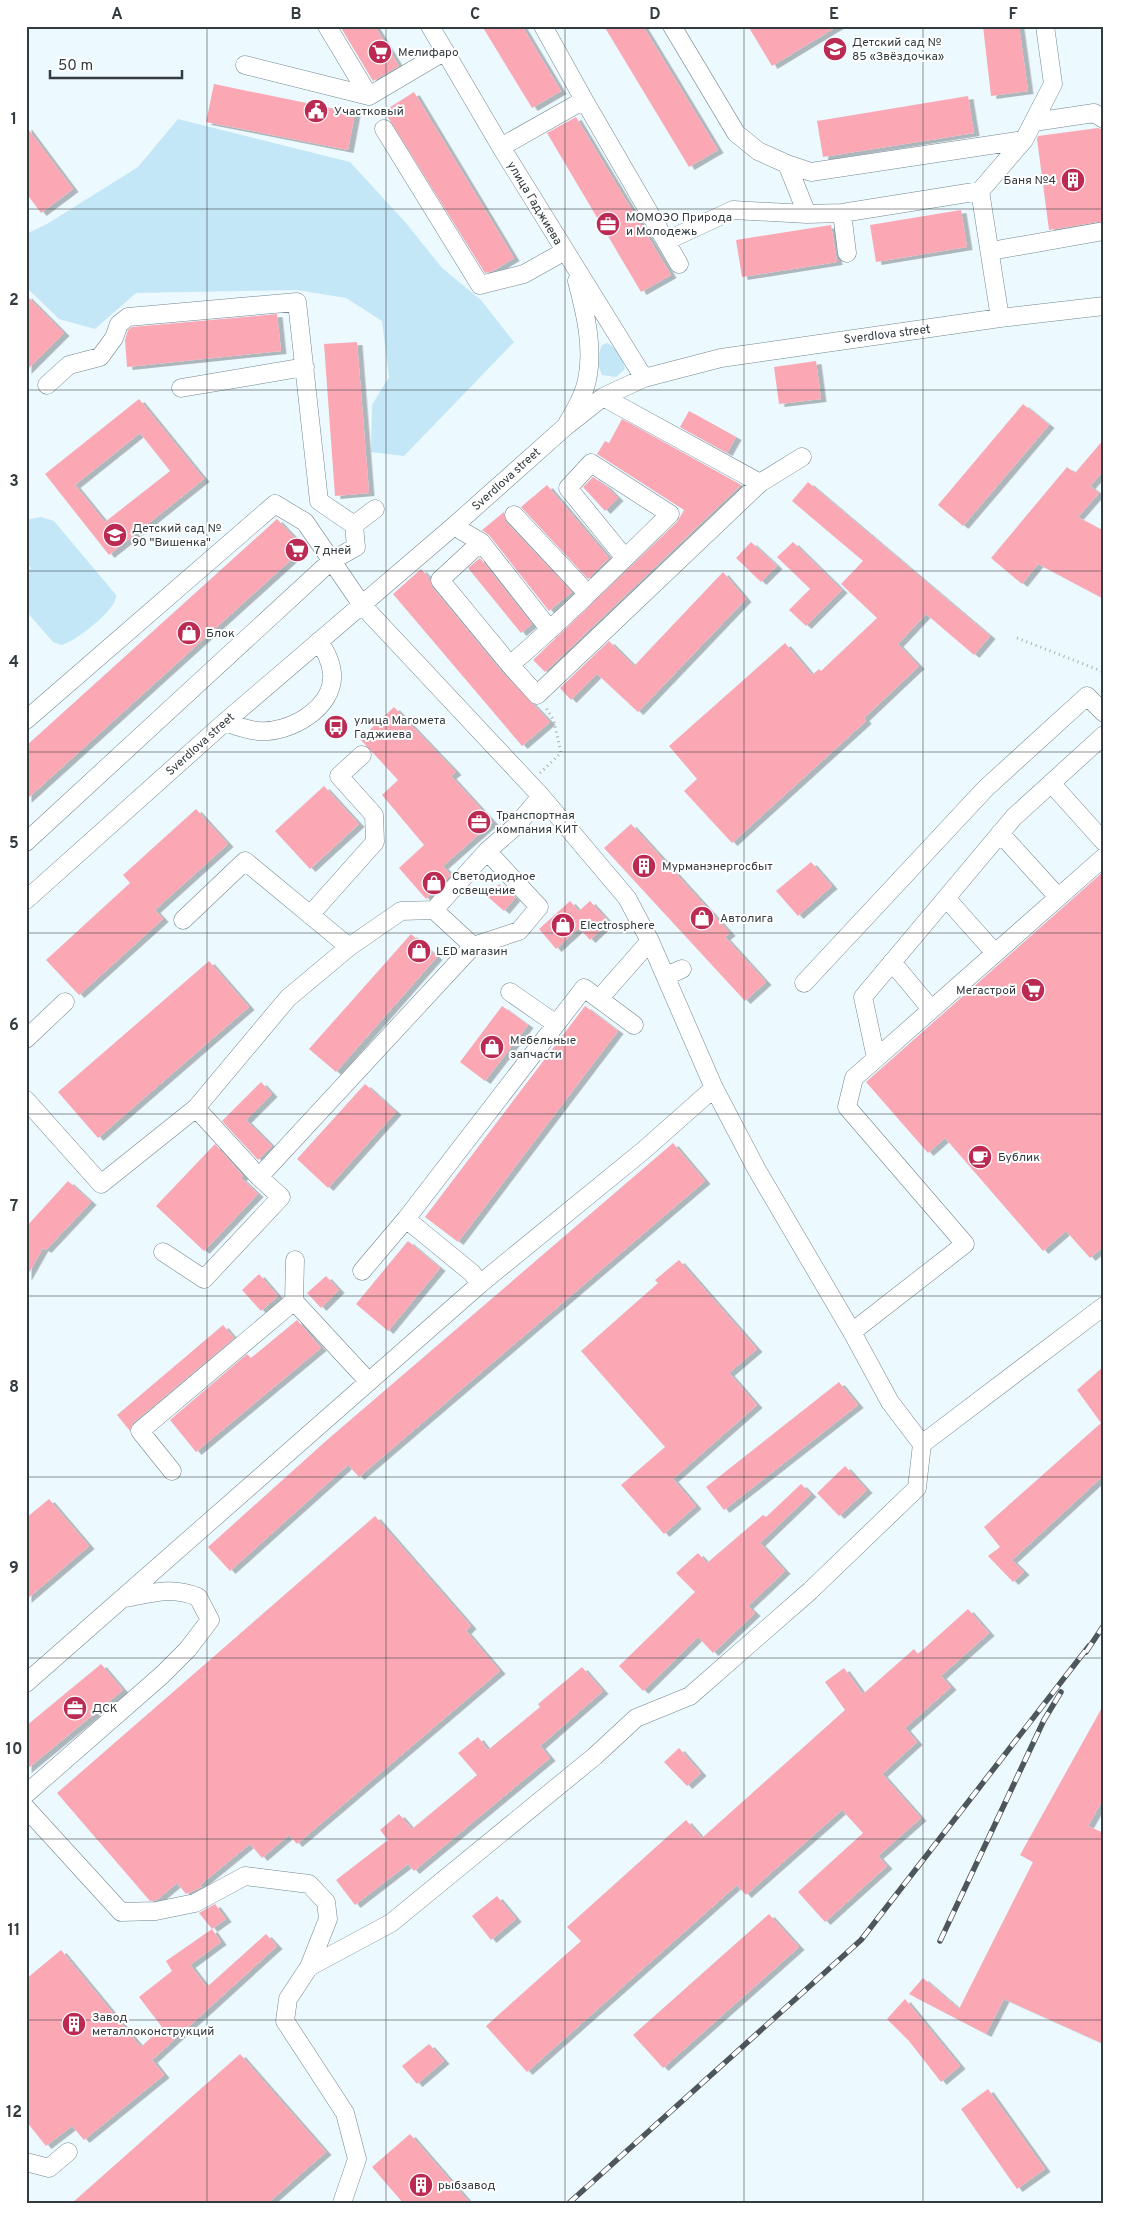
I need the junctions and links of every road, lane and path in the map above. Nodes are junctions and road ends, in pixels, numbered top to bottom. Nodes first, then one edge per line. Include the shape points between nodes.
1 (326, 26) edge
2 (430, 26) edge
3 (544, 26) edge
4 (672, 26) edge
5 (1045, 26) edge
6 (445, 51) junction
7 (245, 65) dead end
8 (369, 96) junction
9 (584, 100) junction
10 (1104, 120) edge
11 (1034, 122) junction
12 (384, 129) dead end
13 (1024, 140) junction
14 (501, 147) junction
15 (787, 164) junction
16 (980, 191) junction
17 (842, 213) junction
18 (807, 214) junction
19 (1104, 231) edge
20 (666, 241) junction
21 (990, 251) junction
22 (846, 254) dead end
23 (569, 257) junction
24 (679, 264) dead end
25 (1104, 306) edge
26 (1000, 318) junction
27 (79, 349) dead end
28 (69, 365) junction
29 (305, 367) junction
30 (644, 378) junction
31 (47, 385) dead end
32 (181, 388) dead end
33 (603, 397) junction
34 (565, 427) junction
35 (802, 457) dead end
36 (760, 483) junction
37 (375, 509) dead end
38 (514, 515) dead end
39 (354, 525) junction
40 (455, 525) junction
41 (481, 542) junction
42 (626, 558) junction
43 (330, 561) junction
44 (588, 594) junction
45 (362, 605) junction
46 (550, 630) junction
47 (1016, 638) dead end
48 (320, 641) junction
49 (510, 665) junction
50 (1104, 672) edge
51 (537, 695) junction
52 (1104, 713) edge
53 (26, 720) edge
54 (225, 722) junction
55 (1104, 735) edge
56 (362, 755) dead end
57 (529, 783) junction
58 (1051, 783) junction
59 (542, 796) junction
60 (1000, 833) junction
61 (26, 842) edge
62 (1104, 842) edge
63 (487, 851) junction
64 (1104, 857) edge
65 (1058, 897) junction
66 (946, 898) junction
67 (26, 900) edge
68 (434, 910) junction
69 (310, 915) junction
70 (183, 920) dead end
71 (650, 941) junction
72 (350, 946) junction
73 (473, 946) junction
74 (994, 953) junction
75 (892, 962) junction
76 (682, 969) dead end
77 (666, 976) junction
78 (804, 983) dead end
79 (510, 992) dead end
80 (599, 999) junction
81 (65, 1002) dead end
82 (931, 1009) junction
83 (556, 1024) junction
84 (634, 1025) dead end
85 (26, 1039) edge
86 (876, 1058) junction
87 (714, 1088) junction
88 (26, 1100) edge
89 (196, 1108) junction
90 (258, 1177) junction
91 (406, 1220) junction
92 (163, 1252) dead end
93 (295, 1260) dead end
94 (362, 1271) dead end
95 (480, 1284) junction
96 (294, 1301) junction
97 (1104, 1306) edge
98 (852, 1332) junction
99 (369, 1382) junction
100 (922, 1444) junction
101 (172, 1471) dead end
102 (125, 1598) junction
103 (26, 1683) edge
104 (26, 1794) edge
105 (26, 1808) edge
106 (309, 1967) junction
107 (68, 2152) dead end
108 (26, 2162) edge
109 (342, 2203) edge

1 - 8 street
2 - 6 street, улица Гаджиева
3 - 9 street
4 - 15 street via 736,133 758,152
5 - 11 street via 1053,84
6 - 8 street
6 - 14 street, улица Гаджиева
7 - 8 street
9 - 14 street
9 - 20 street
10 - 11 street via 1094,113
11 - 13 street
12 - 23 street via 480,286
13 - 15 street via 811,172
13 - 16 street
14 - 23 street, улица Гаджиева
15 - 18 street
16 - 17 street
16 - 21 street
17 - 18 street
17 - 22 street
18 - 20 street via 733,210
19 - 21 street
20 - 24 street
21 - 26 street
23 - 30 street, улица Гаджиева
23 - 34 street via 583,306 588,372 584,390
25 - 26 street, Sverdlova street
26 - 30 street, Sverdlova street via 721,358
27 - 28 street
28 - 29 street via 100,357 114,338 119,324 128,317 297,302
28 - 31 street
29 - 32 street
29 - 39 street via 319,500
30 - 33 street, Sverdlova street
33 - 34 street, Sverdlova street
33 - 36 street
34 - 40 street, Sverdlova street
35 - 36 street
36 - 51 street
37 - 39 street
38 - 44 street
39 - 43 street via 356,547
40 - 41 street
40 - 45 street, Sverdlova street
41 - 46 street
41 - 49 street via 440,580
42 - 42 street via 568,488 591,463 670,514
42 - 44 street
43 - 45 street
43 - 53 street via 306,522 276,504
43 - 61 street
44 - 46 street
45 - 48 street, Sverdlova street
45 - 57 street
46 - 49 street
47 - 50 path
48 - 54 street, Sverdlova street
48 - 54 street via 328,655 332,674 328,695 316,710 293,726 277,729 260,731
49 - 51 street
51 - 57 path via 554,721 561,753
52 - 78 street via 1087,696 1080,702 986,788
54 - 67 street, Sverdlova street
55 - 58 street
56 - 69 street via 339,776 374,815 374,842
57 - 59 street
58 - 60 street
58 - 62 street
59 - 63 street via 517,825
59 - 71 street via 627,898
60 - 65 street
60 - 66 street
63 - 68 street
63 - 73 street via 539,907 520,930
64 - 65 street
65 - 74 street
66 - 74 street
66 - 75 street
68 - 72 street via 401,911
68 - 73 street
69 - 70 street via 246,861
69 - 72 street
71 - 77 street
71 - 80 street
72 - 89 street via 288,998
73 - 90 street
74 - 82 street
75 - 82 street
75 - 86 street via 863,997
76 - 77 street
77 - 87 street
79 - 83 street
80 - 83 street via 584,988
80 - 84 street
81 - 85 street
82 - 86 street
83 - 91 street
86 - 98 street via 854,1078 846,1107 965,1244
87 - 95 street via 644,1150
87 - 98 street via 757,1170
88 - 89 street via 101,1184
89 - 90 street
90 - 92 street via 281,1197 204,1279
91 - 94 street
91 - 95 street via 472,1273
93 - 96 street
95 - 99 street
96 - 99 street
96 - 101 street via 140,1431
97 - 100 street
98 - 100 street via 890,1402
99 - 102 street
100 - 106 street via 917,1488 810,1591 690,1696 636,1718 588,1762 390,1923
102 - 103 street
102 - 104 street via 173,1589 186,1592 198,1597 210,1620 162,1675
105 - 106 street via 121,1912 195,1903 244,1876 309,1884 326,1902 328,1919
106 - 109 street via 288,1999 284,2021 346,2113 357,2159
107 - 108 street via 49,2168

